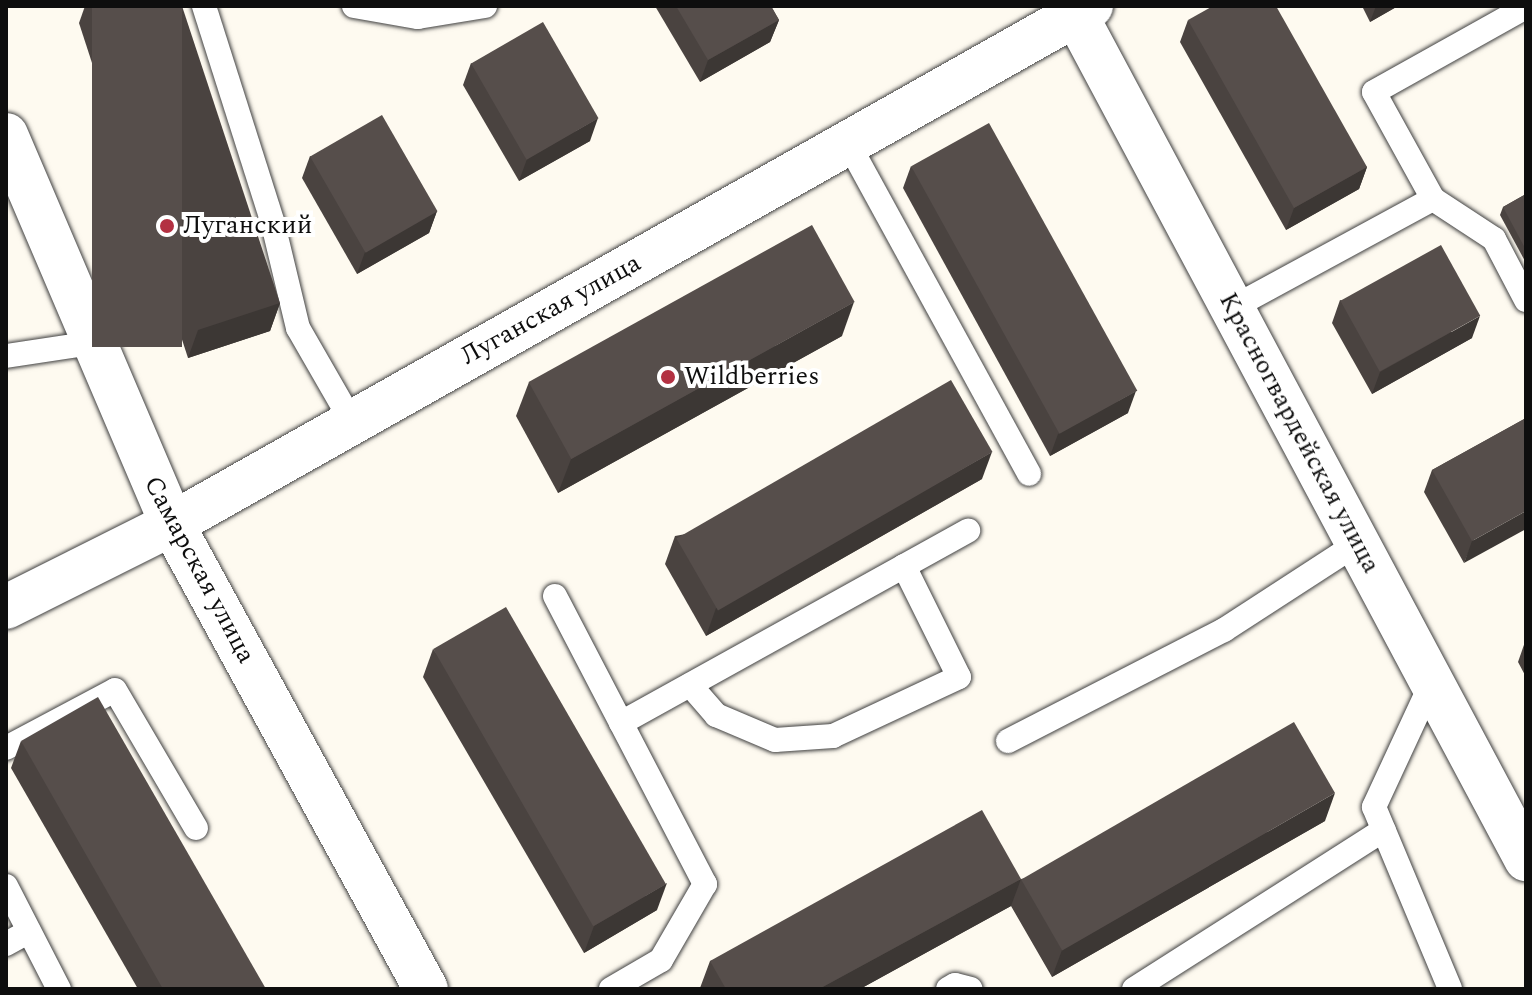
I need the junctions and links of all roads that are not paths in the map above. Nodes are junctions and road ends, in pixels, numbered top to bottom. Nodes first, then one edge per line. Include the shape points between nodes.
1 (204, 6) edge
2 (354, 6) edge
3 (485, 6) edge
4 (1526, 7) edge
5 (1079, 9) edge
6 (6, 135) edge
7 (848, 143) junction
8 (1433, 199) junction
9 (20, 204) edge
10 (1526, 300) edge
11 (1232, 308) junction
12 (92, 343) junction
13 (6, 356) edge
14 (352, 422) junction
15 (1029, 474) dead end
16 (172, 524) junction
17 (968, 531) dead end
18 (1358, 543) junction
19 (904, 566) junction
20 (555, 596) dead end
21 (6, 607) edge
22 (1432, 682) junction
23 (690, 685) junction
24 (621, 723) junction
25 (1008, 741) dead end
26 (6, 748) edge
27 (196, 828) dead end
28 (1384, 830) junction
29 (1526, 859) edge
30 (6, 886) edge
31 (29, 931) junction
32 (6, 944) edge
33 (59, 989) edge
34 (426, 989) edge
35 (611, 989) edge
36 (948, 989) edge
37 (971, 989) edge
38 (1134, 989) edge
39 (1450, 989) edge

1 - 14 lane via 273,224 298,328
2 - 3 lane via 418,17
4 - 8 lane via 1374,92
5 - 7 street, Луганская улица
5 - 11 street, Красногвардейская улица
6 - 9 street, Самарская улица
7 - 14 street, Луганская улица
7 - 15 lane
8 - 10 lane via 1494,239
8 - 11 lane
9 - 12 street, Самарская улица
11 - 18 street, Красногвардейская улица
12 - 13 lane
12 - 16 street, Самарская улица
14 - 16 street, Луганская улица
16 - 21 street, Луганская улица
16 - 34 street, Самарская улица
17 - 19 lane
18 - 22 street, Красногвардейская улица
18 - 25 lane via 1224,630
19 - 23 lane
19 - 23 lane via 959,677 833,736 775,740 716,715
20 - 24 lane
22 - 28 lane via 1374,807
22 - 29 street, Красногвардейская улица
23 - 24 lane
24 - 35 lane via 705,884 661,960
26 - 27 lane via 115,690
28 - 38 lane
28 - 39 lane
30 - 31 lane
31 - 32 lane
31 - 33 lane
36 - 37 lane

